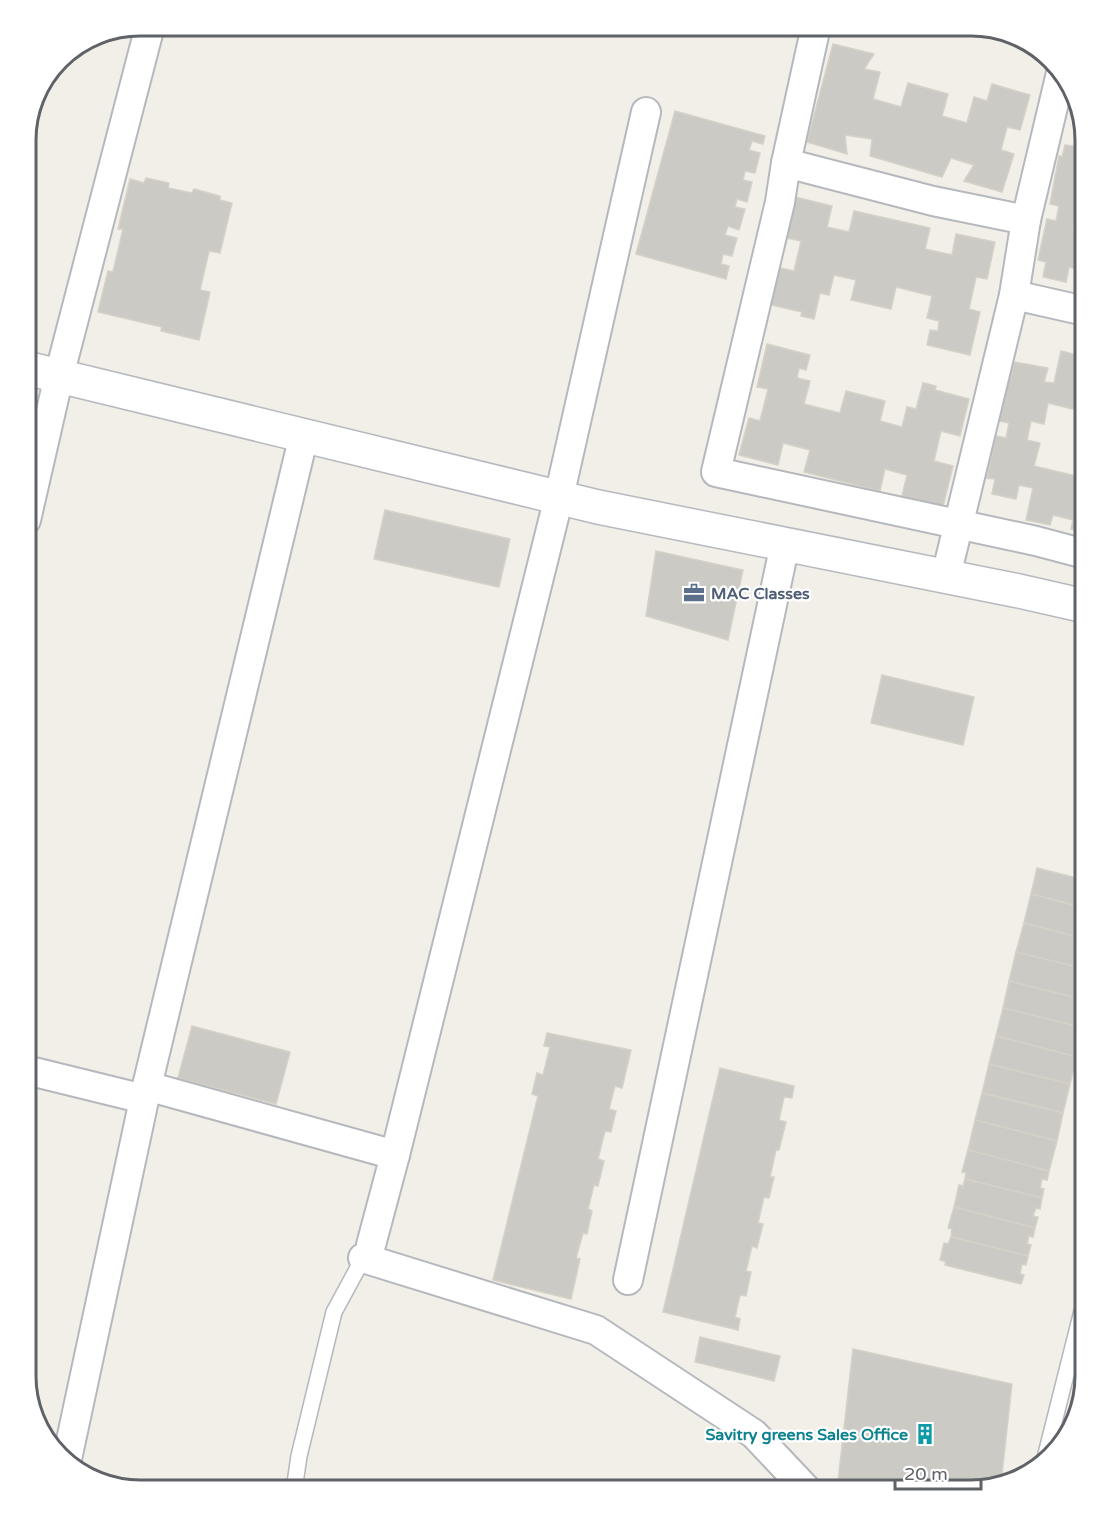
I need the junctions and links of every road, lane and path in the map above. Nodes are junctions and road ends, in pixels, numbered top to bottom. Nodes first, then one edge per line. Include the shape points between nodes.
1 (147, 36) edge
2 (814, 36) edge
3 (1058, 84) edge
4 (646, 112) dead end
5 (786, 163) junction
6 (1026, 220) junction
7 (1014, 295) junction
8 (1075, 309) edge
9 (36, 370) edge
10 (59, 376) junction
11 (304, 435) junction
12 (36, 476) edge
13 (559, 497) junction
14 (957, 524) junction
15 (785, 544) junction
16 (1075, 551) edge
17 (946, 576) junction
18 (1075, 604) edge
19 (36, 1072) edge
20 (146, 1092) junction
21 (394, 1155) junction
22 (367, 1251) junction
23 (628, 1280) dead end
24 (1075, 1342) edge
25 (1048, 1446) edge
26 (68, 1452) edge
27 (295, 1480) edge
28 (798, 1480) edge

1 - 10 street
2 - 5 street
3 - 6 street
4 - 13 street
5 - 6 street via 933,201
5 - 14 street via 716,472
6 - 7 street
7 - 8 street
7 - 14 street
9 - 10 street
10 - 11 street
10 - 12 street
11 - 13 street
11 - 20 street
13 - 15 street
13 - 21 street
14 - 16 street
14 - 17 street
15 - 17 street
15 - 23 street
17 - 18 street
19 - 20 street
20 - 21 street
20 - 26 street
21 - 22 street
22 - 27 lane via 334,1312
22 - 28 street via 596,1330 754,1434
24 - 25 lane

